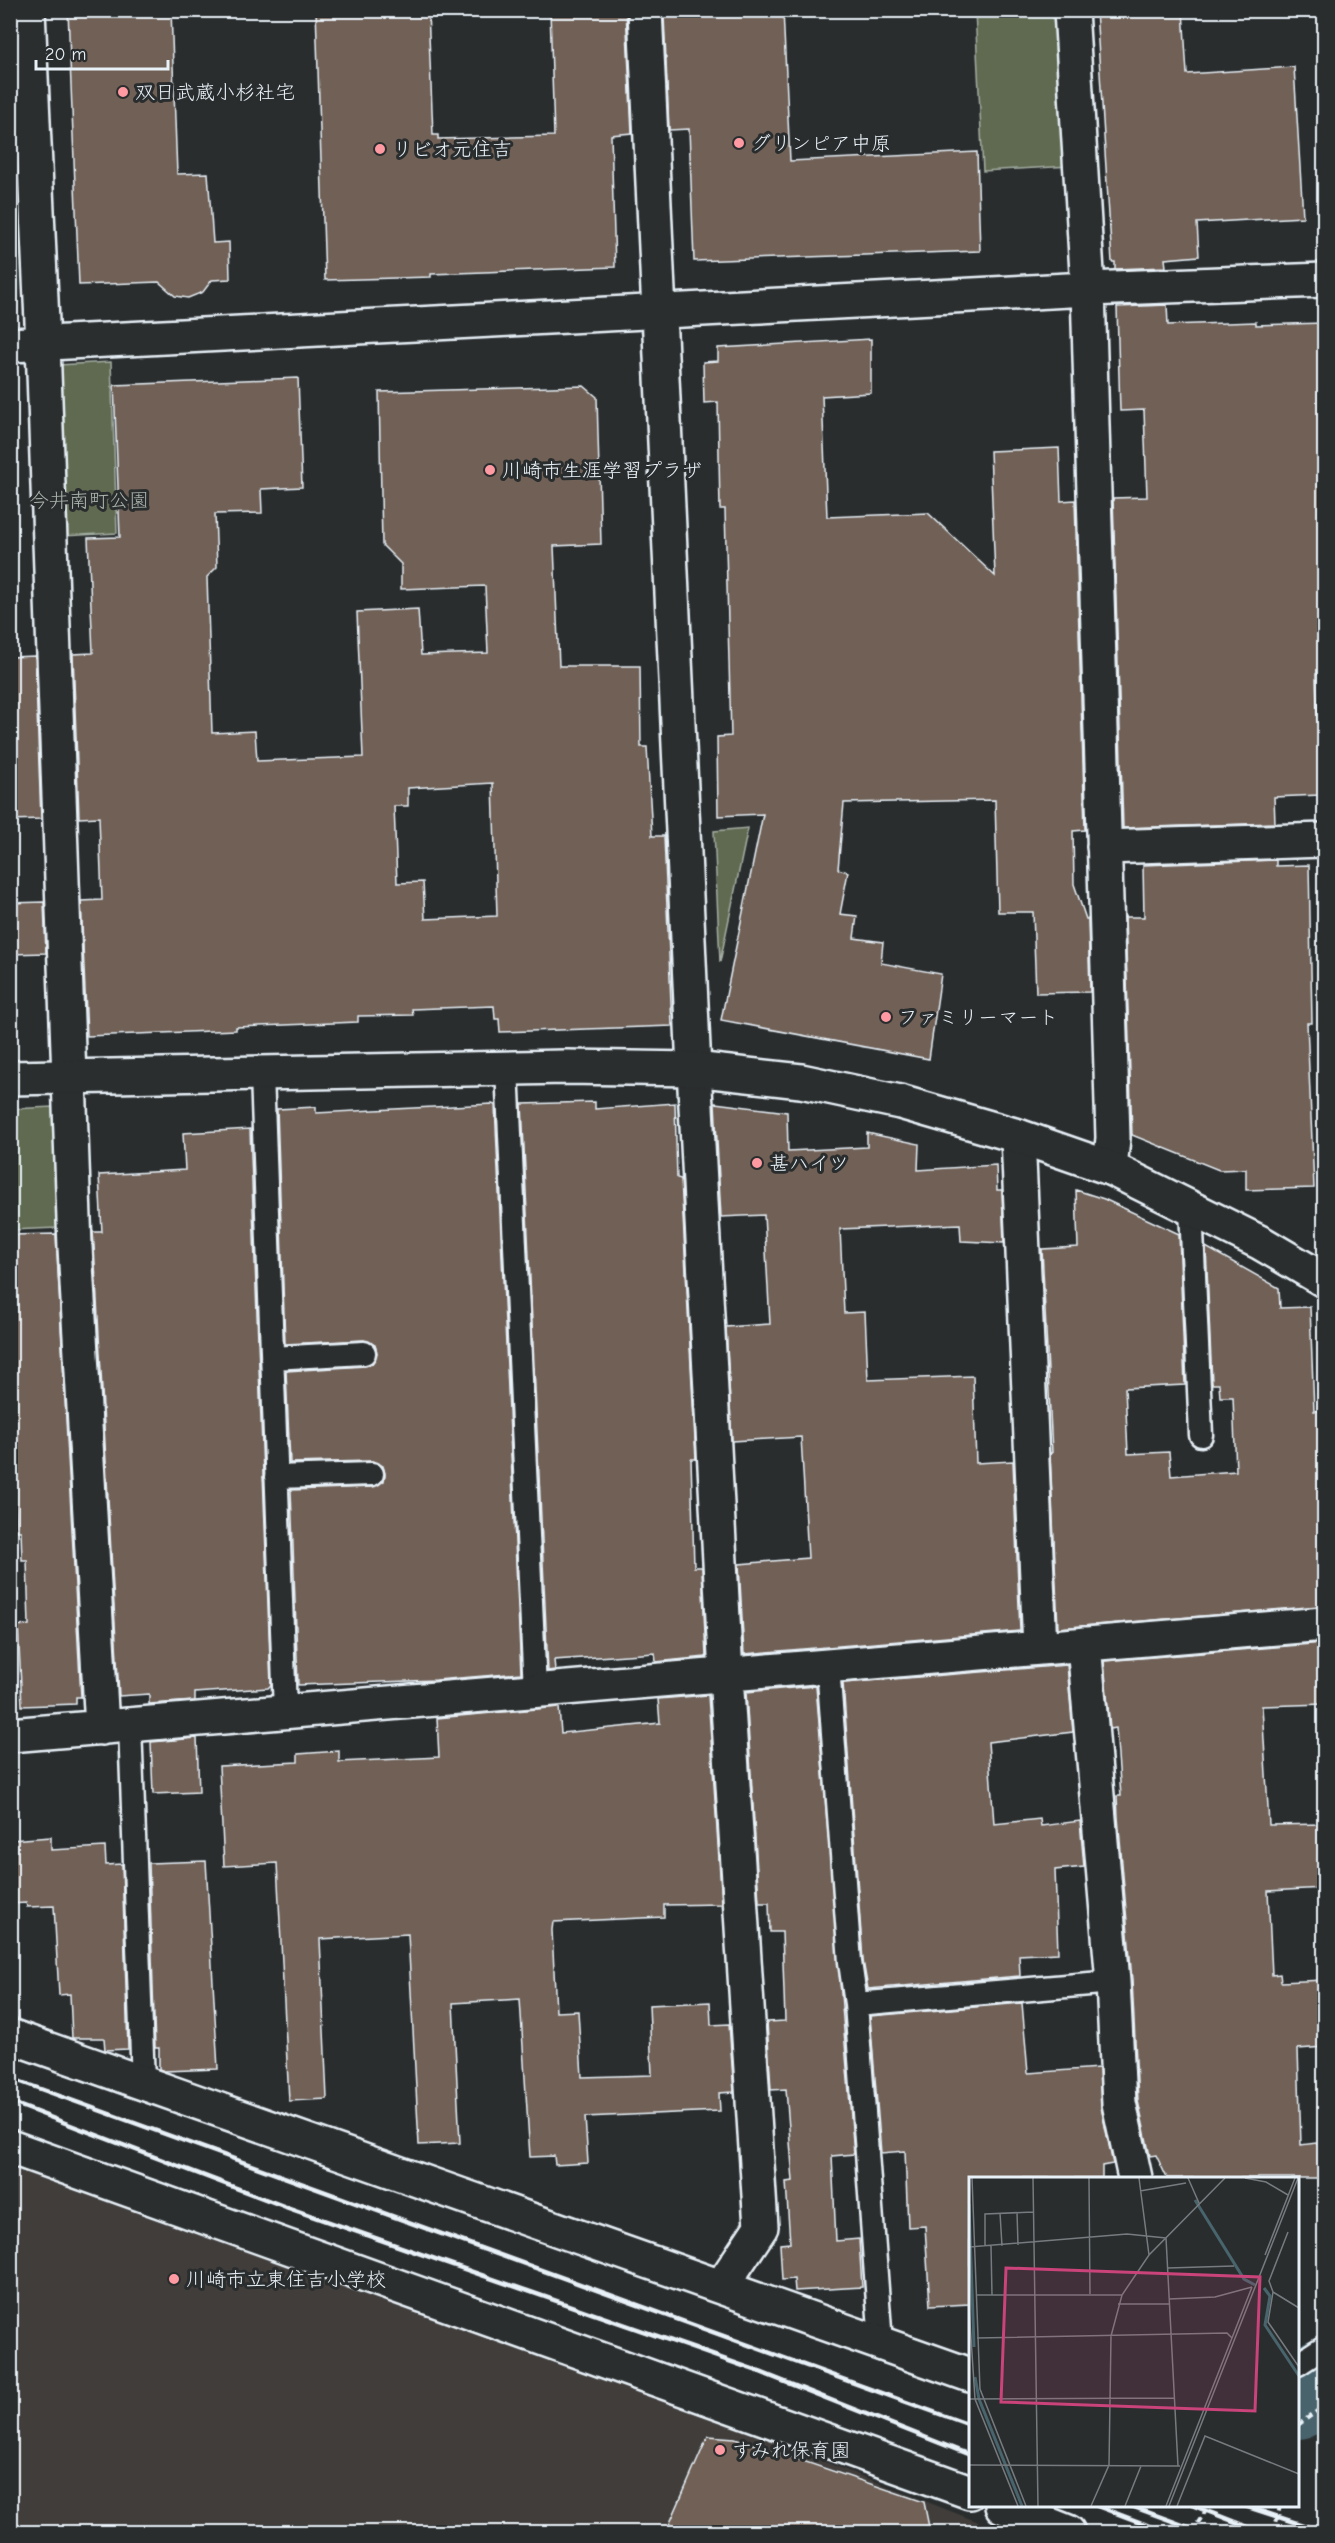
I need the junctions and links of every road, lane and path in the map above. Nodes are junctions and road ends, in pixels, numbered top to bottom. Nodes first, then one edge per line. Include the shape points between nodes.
1 (28, 10) edge
2 (645, 10) edge
3 (1071, 10) edge
4 (1324, 280) edge
5 (1088, 289) junction
6 (659, 311) junction
7 (43, 344) junction
8 (10, 345) edge
9 (1324, 840) edge
10 (1104, 847) junction
11 (507, 1068) junction
12 (694, 1069) junction
13 (262, 1074) junction
14 (69, 1076) junction
15 (10, 1078) edge
16 (1018, 1136) junction
17 (1110, 1168) junction
18 (1191, 1208) junction
19 (1324, 1280) edge
20 (364, 1353) dead end
21 (272, 1358) junction
22 (1201, 1435) dead end
23 (372, 1474) dead end
24 (276, 1478) junction
25 (1324, 1624) edge
26 (1084, 1644) junction
27 (1040, 1648) junction
28 (828, 1666) junction
29 (726, 1675) junction
30 (535, 1691) junction
31 (285, 1712) junction
32 (116, 1726) junction
33 (10, 1735) edge
34 (1113, 1982) junction
35 (856, 2004) junction
36 (10, 2036) edge
37 (143, 2083) junction
38 (10, 2147) edge
39 (1135, 2177) edge
40 (721, 2287) junction
41 (880, 2343) junction
42 (1324, 2347) edge
43 (1299, 2363) edge
44 (969, 2375) edge
45 (1324, 2406) edge
46 (1299, 2424) edge
47 (969, 2492) edge
48 (1007, 2507) edge
49 (1208, 2507) edge
50 (1280, 2507) edge
51 (1068, 2532) edge
52 (1192, 2532) edge
53 (1274, 2532) edge

1 - 7 street
2 - 6 street
3 - 5 street
4 - 5 street
5 - 6 street
5 - 10 street
6 - 7 street
6 - 12 street
7 - 8 street
7 - 14 street
9 - 10 street
10 - 17 street via 1113,1138
11 - 12 street
11 - 13 street
11 - 30 lane
12 - 16 street via 801,1081 900,1102
12 - 29 street
13 - 14 street
13 - 21 lane
14 - 15 street
14 - 32 street via 75,1247
16 - 17 street
16 - 27 street
17 - 18 street
18 - 19 street
18 - 22 lane
20 - 21 lane
21 - 24 lane
23 - 24 lane
24 - 31 lane
25 - 26 street
26 - 27 street
26 - 34 street
27 - 28 street
28 - 29 street
28 - 35 lane
29 - 30 street
29 - 40 street via 761,2227
30 - 31 street
31 - 32 street
32 - 33 street
32 - 37 lane
34 - 35 lane
34 - 39 street via 1119,2103
35 - 41 lane
36 - 37 street
37 - 40 street
38 - 47 street
40 - 41 street
41 - 44 street
42 - 43 lane
45 - 46 path
48 - 51 street
49 - 52 path
50 - 53 path

